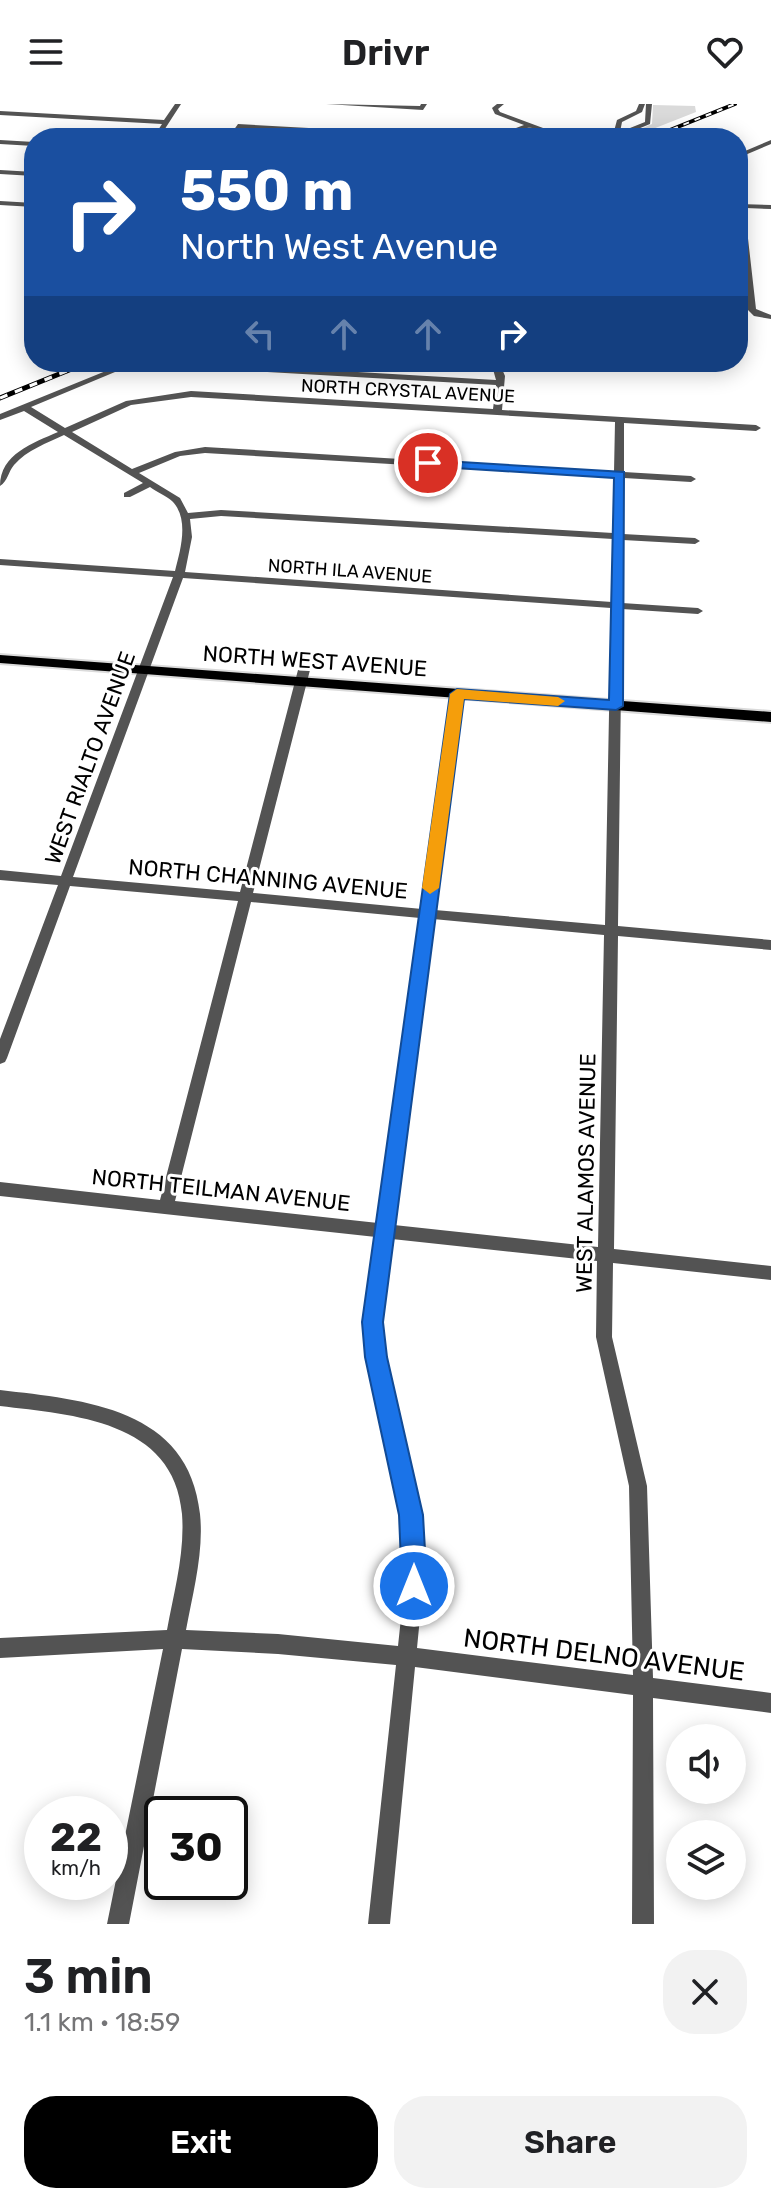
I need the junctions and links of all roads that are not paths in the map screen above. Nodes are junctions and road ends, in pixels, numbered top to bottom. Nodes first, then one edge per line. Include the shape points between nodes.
1 (178, 104) edge
2 (329, 104) edge
3 (349, 104) edge
4 (501, 104) edge
5 (649, 104) edge
6 (423, 106) edge
7 (640, 108) edge
8 (0, 113) edge
9 (649, 113) junction
10 (165, 122) junction
11 (529, 125) junction
12 (162, 128) edge
13 (237, 128) edge
14 (274, 128) edge
15 (521, 128) edge
16 (538, 128) edge
17 (616, 128) edge
18 (638, 128) edge
19 (0, 142) edge
20 (771, 142) edge
21 (24, 143) edge
22 (748, 152) edge
23 (0, 172) edge
24 (24, 173) edge
25 (0, 203) edge
26 (24, 204) edge
27 (748, 207) edge
28 (771, 207) edge
29 (748, 291) edge
30 (771, 317) edge
31 (110, 372) edge
32 (351, 372) edge
33 (500, 372) edge
34 (501, 383) junction
35 (24, 407) junction
36 (497, 412) junction
37 (0, 417) edge
38 (620, 420) junction
39 (756, 428) dead end
40 (65, 432) junction
41 (133, 472) junction
42 (620, 475) junction
43 (691, 479) dead end
44 (0, 483) edge
45 (151, 483) junction
46 (127, 495) dead end
47 (186, 516) junction
48 (619, 536) junction
49 (695, 541) dead end
50 (0, 562) edge
51 (179, 575) junction
52 (618, 605) junction
53 (698, 611) dead end
54 (0, 648) edge
55 (0, 659) edge
56 (146, 664) junction
57 (302, 676) junction
58 (457, 694) junction
59 (616, 700) junction
60 (771, 705) edge
61 (771, 715) edge
62 (0, 875) edge
63 (66, 881) junction
64 (244, 897) junction
65 (427, 914) junction
66 (612, 931) junction
67 (771, 945) edge
68 (0, 1058) edge
69 (0, 1189) edge
70 (166, 1206) junction
71 (385, 1230) junction
72 (607, 1255) junction
73 (771, 1273) edge
74 (0, 1398) edge
75 (174, 1639) junction
76 (0, 1648) edge
77 (406, 1656) junction
78 (643, 1685) junction
79 (771, 1703) edge
80 (118, 1924) edge
81 (379, 1924) edge
82 (643, 1924) edge

1 - 10 street
2 - 3 street
3 - 6 street
4 - 11 street via 497,113
5 - 9 street
7 - 9 street
7 - 17 street
8 - 10 street
9 - 18 street via 649,121
10 - 12 street
11 - 15 street
11 - 16 street
13 - 14 street
19 - 21 street
20 - 22 street
23 - 24 street
25 - 26 street
27 - 28 street
29 - 30 street via 752,310
31 - 35 street
32 - 34 street
33 - 34 street
34 - 36 street
35 - 37 street
35 - 40 street
36 - 38 street, NORTH CRYSTAL AVENUE
36 - 40 street, NORTH CRYSTAL AVENUE via 191,394 129,403
38 - 39 street, NORTH CRYSTAL AVENUE
38 - 42 street, WEST ALAMOS AVENUE
40 - 41 street
40 - 44 street, NORTH CRYSTAL AVENUE via 19,455
41 - 42 street via 178,454 205,450
41 - 45 street
42 - 43 street
42 - 48 street, WEST ALAMOS AVENUE
45 - 46 street
45 - 47 street via 177,500
47 - 48 street via 221,513
47 - 51 street, WEST RIALTO AVENUE
48 - 49 street
48 - 52 street, WEST ALAMOS AVENUE
50 - 51 street, NORTH ILA AVENUE
51 - 52 street, NORTH ILA AVENUE
51 - 56 street, WEST RIALTO AVENUE
52 - 53 street, NORTH ILA AVENUE
52 - 59 street, WEST ALAMOS AVENUE
54 - 56 main road, NORTH WEST AVENUE
55 - 56 main road, NORTH WEST AVENUE
56 - 57 main road, NORTH WEST AVENUE
56 - 63 street, WEST RIALTO AVENUE
57 - 58 main road, NORTH WEST AVENUE
57 - 59 main road, NORTH WEST AVENUE
57 - 64 street
58 - 59 main road, NORTH WEST AVENUE
58 - 65 street
59 - 60 main road, NORTH WEST AVENUE
59 - 61 main road, NORTH WEST AVENUE
59 - 66 street, WEST ALAMOS AVENUE
62 - 63 street, NORTH CHANNING AVENUE
63 - 64 street, NORTH CHANNING AVENUE
63 - 68 street, WEST RIALTO AVENUE
64 - 65 street, NORTH CHANNING AVENUE
64 - 70 street
65 - 66 street, NORTH CHANNING AVENUE
65 - 71 street
66 - 67 street, NORTH CHANNING AVENUE
66 - 72 street, WEST ALAMOS AVENUE
69 - 70 street, NORTH TEILMAN AVENUE
70 - 71 street, NORTH TEILMAN AVENUE
71 - 72 street, NORTH TEILMAN AVENUE
71 - 77 street via 373,1340 414,1538
72 - 73 street, NORTH TEILMAN AVENUE
72 - 78 street, WEST ALAMOS AVENUE via 604,1337 638,1486
74 - 75 street via 101,1412 137,1427 166,1452 184,1481 194,1522
75 - 76 street, NORTH DELNO AVENUE
75 - 77 street, NORTH DELNO AVENUE
75 - 80 street
77 - 78 street, NORTH DELNO AVENUE
77 - 81 street
78 - 79 street, NORTH DELNO AVENUE
78 - 82 street, WEST ALAMOS AVENUE

